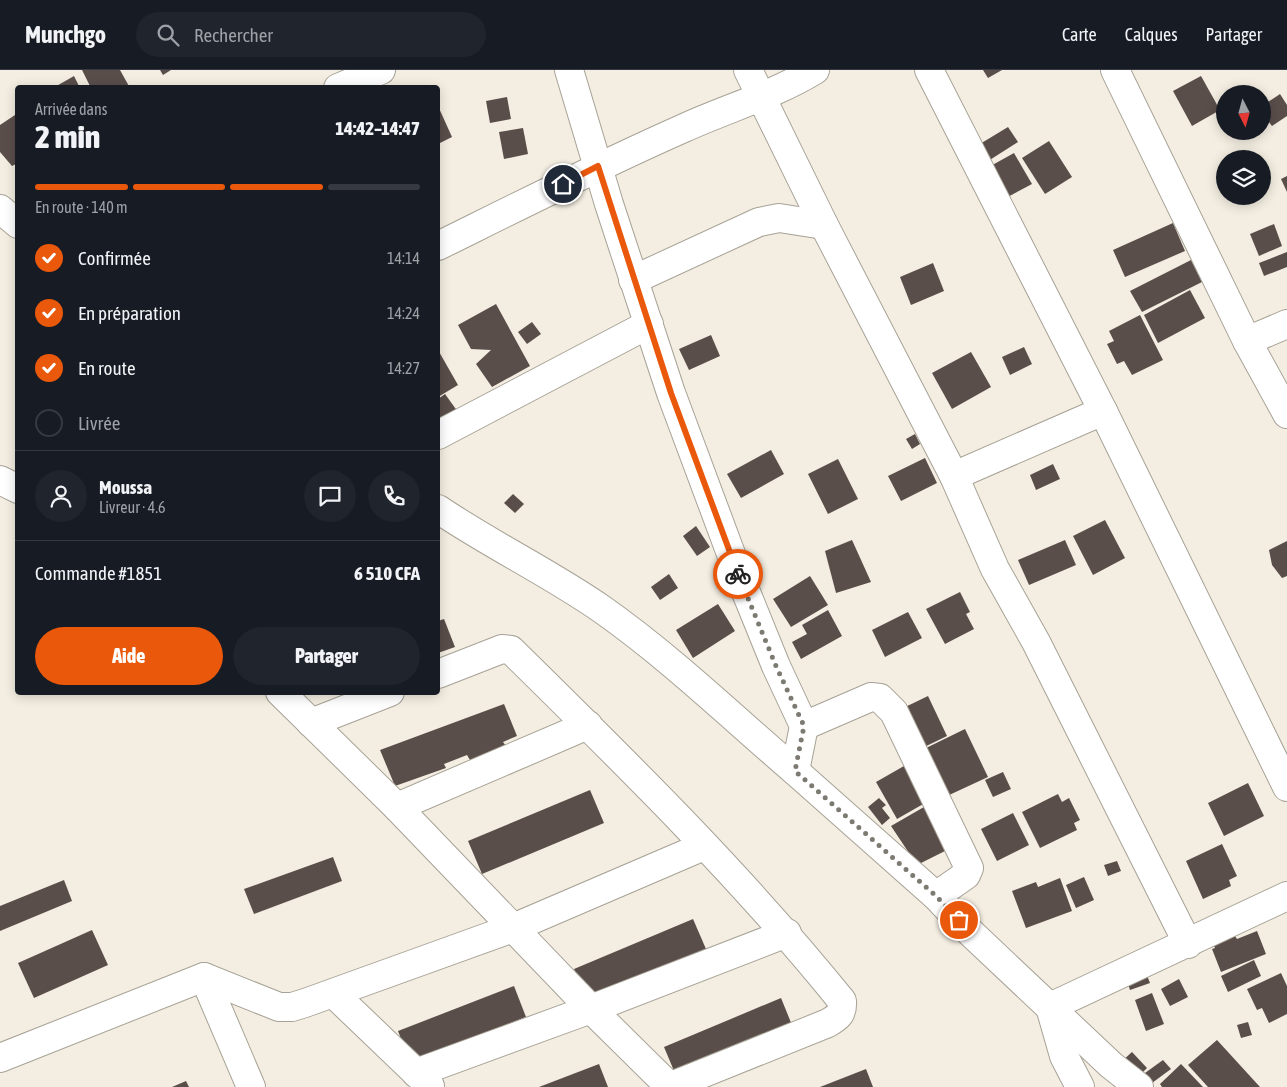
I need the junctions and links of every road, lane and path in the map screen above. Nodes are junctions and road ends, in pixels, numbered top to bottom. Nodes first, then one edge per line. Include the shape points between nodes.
1 (381, 70) edge
2 (569, 70) edge
3 (748, 70) edge
4 (815, 70) edge
5 (929, 70) edge
6 (1115, 70) edge
7 (345, 85) edge
8 (761, 98) junction
9 (598, 166) junction
10 (0, 209) edge
11 (15, 222) edge
12 (824, 225) junction
13 (440, 245) edge
14 (633, 280) junction
15 (649, 324) junction
16 (1287, 324) edge
17 (1246, 341) junction
18 (1103, 412) junction
19 (1287, 414) edge
20 (440, 434) edge
21 (954, 476) junction
22 (0, 480) edge
23 (15, 488) edge
24 (440, 510) edge
25 (440, 673) edge
26 (283, 695) edge
27 (382, 695) edge
28 (311, 723) junction
29 (588, 725) junction
30 (804, 726) junction
31 (795, 771) junction
32 (1287, 787) edge
33 (397, 807) junction
34 (704, 846) junction
35 (936, 896) junction
36 (1287, 896) edge
37 (513, 928) junction
38 (787, 933) junction
39 (1188, 944) junction
40 (204, 977) junction
41 (334, 994) junction
42 (1050, 1007) junction
43 (591, 1009) junction
44 (0, 1058) edge
45 (423, 1080) edge
46 (250, 1087) edge
47 (670, 1087) edge
48 (1080, 1087) edge
49 (1139, 1087) edge

1 - 7 street
2 - 9 street
3 - 8 street
4 - 8 street
5 - 18 street
6 - 17 street
8 - 9 street via 718,113
8 - 12 street
9 - 13 street
9 - 14 street
10 - 11 street
12 - 14 street via 779,218 758,222
12 - 21 street
14 - 15 street
15 - 20 street
15 - 30 street via 671,393 737,570
16 - 17 street
17 - 19 street
18 - 21 street
18 - 32 street
21 - 39 street via 995,569 1036,642
22 - 23 street
24 - 31 street via 604,611 707,693
25 - 29 street via 502,648 508,649
26 - 28 street
27 - 28 street
28 - 33 street
29 - 33 street
29 - 34 street
30 - 31 street
30 - 35 street via 871,697 880,698 894,712 969,868 966,875
31 - 35 street
33 - 37 street
34 - 37 street
34 - 38 street
35 - 42 street
36 - 39 street
37 - 41 street
37 - 43 street
38 - 43 street
38 - 47 street via 842,1001 840,1015 828,1023
39 - 42 street
40 - 41 street via 279,1006 292,1007
40 - 44 street
40 - 46 street
41 - 45 street
42 - 48 street via 1062,1049
42 - 49 street
43 - 45 street
43 - 47 street

